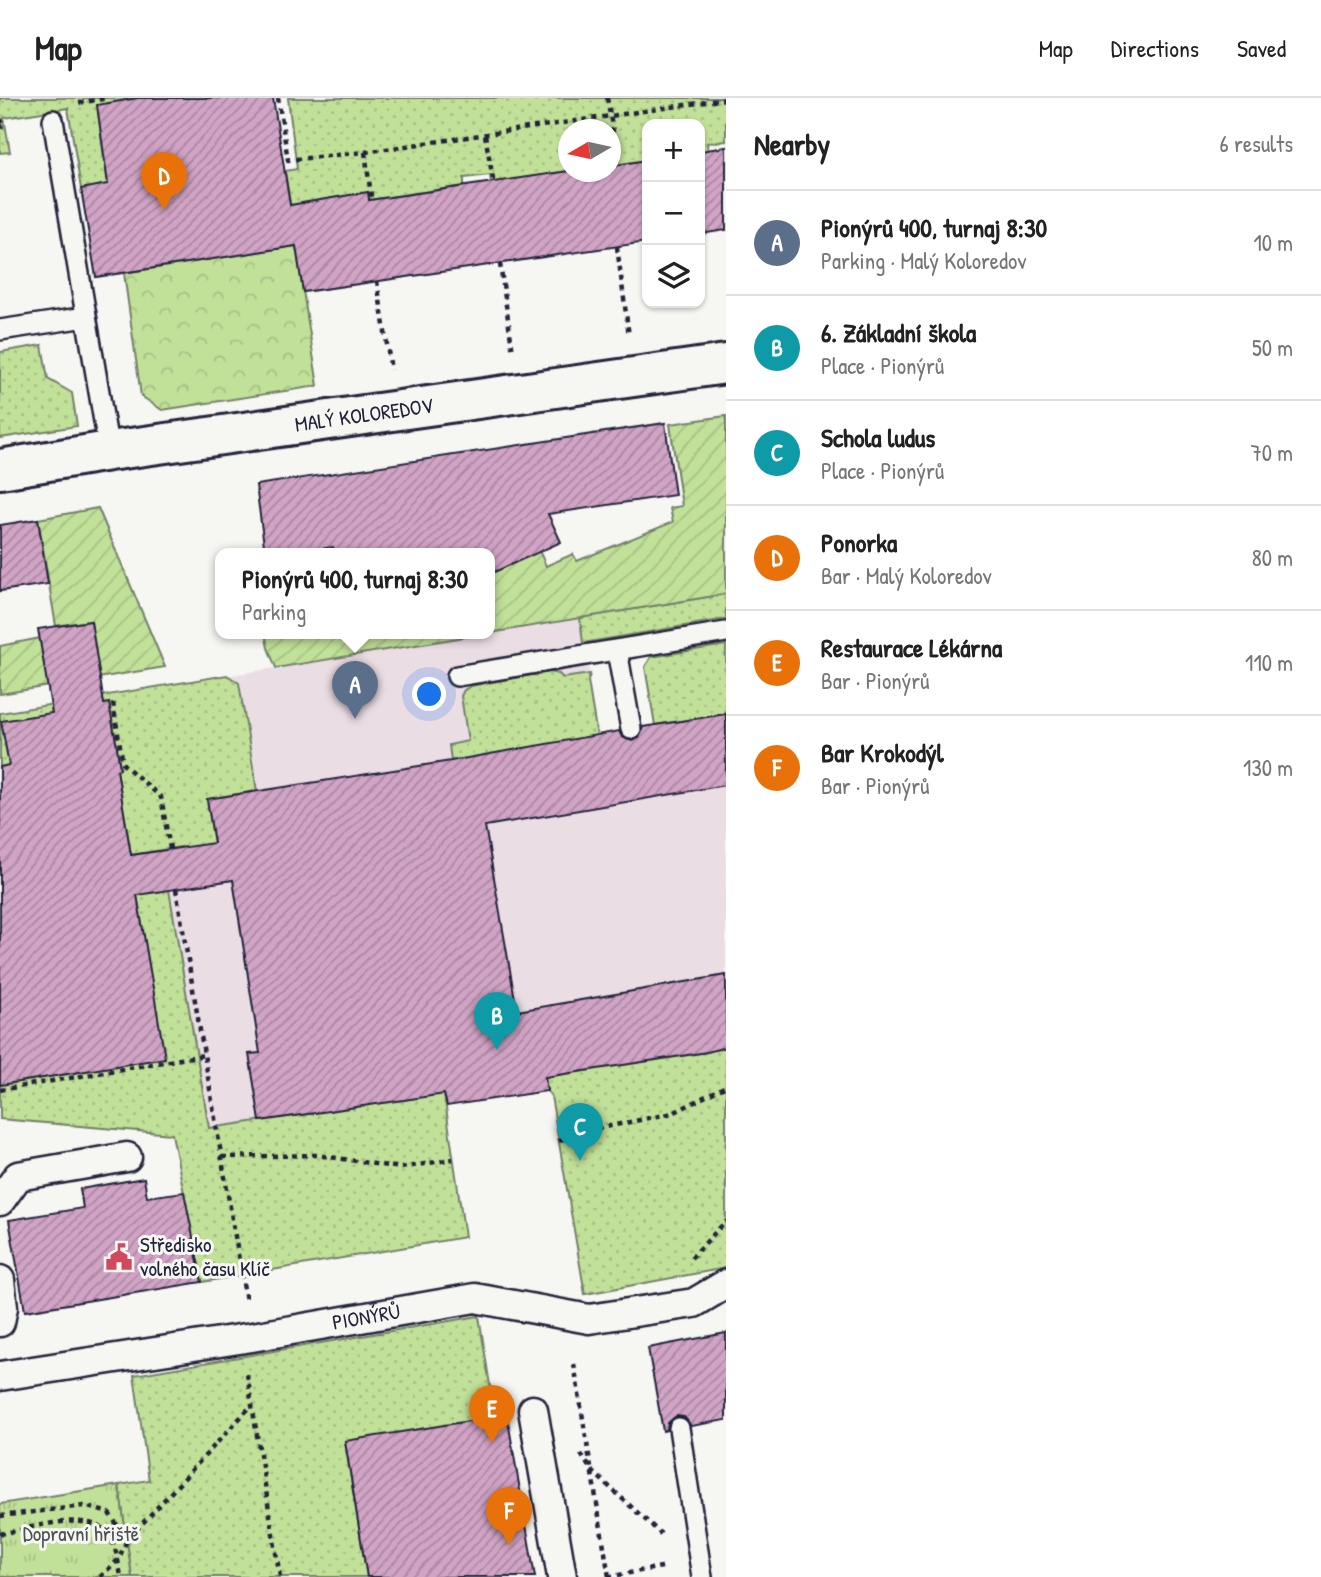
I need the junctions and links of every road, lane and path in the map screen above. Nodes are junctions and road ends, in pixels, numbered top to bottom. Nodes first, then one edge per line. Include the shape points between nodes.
1 (108, 98) edge
2 (278, 98) edge
3 (607, 98) edge
4 (726, 99) edge
5 (72, 104) dead end
6 (610, 115) junction
7 (0, 119) edge
8 (611, 119) edge
9 (53, 120) dead end
10 (0, 127) edge
11 (485, 135) junction
12 (365, 152) junction
13 (490, 179) dead end
14 (369, 195) dead end
15 (617, 247) dead end
16 (500, 264) dead end
17 (377, 281) dead end
18 (86, 317) junction
19 (0, 330) edge
20 (631, 346) dead end
21 (514, 363) dead end
22 (726, 364) edge
23 (393, 380) dead end
24 (109, 451) junction
25 (0, 469) edge
26 (726, 632) edge
27 (617, 650) junction
28 (457, 676) dead end
29 (113, 703) dead end
30 (631, 729) dead end
31 (170, 849) dead end
32 (176, 889) dead end
33 (204, 1055) junction
34 (726, 1086) edge
35 (0, 1090) edge
36 (559, 1141) dead end
37 (127, 1157) dead end
38 (222, 1157) junction
39 (453, 1159) dead end
40 (0, 1200) edge
41 (0, 1280) edge
42 (726, 1284) edge
43 (0, 1322) edge
44 (246, 1338) junction
45 (574, 1364) dead end
46 (0, 1376) edge
47 (252, 1405) junction
48 (533, 1410) dead end
49 (679, 1428) dead end
50 (577, 1449) dead end
51 (591, 1470) junction
52 (0, 1516) edge
53 (0, 1534) edge
54 (666, 1539) dead end
55 (127, 1540) junction
56 (118, 1559) junction
57 (100, 1577) edge
58 (121, 1577) edge
59 (280, 1577) edge
60 (562, 1577) edge
61 (609, 1577) edge
62 (702, 1577) edge

1 - 5 path
2 - 12 path via 288,160
3 - 6 path
4 - 6 path
6 - 8 path
6 - 11 path
7 - 10 path via 5,126
9 - 18 lane
11 - 12 path
11 - 13 path
12 - 14 path
15 - 20 path
16 - 21 path
17 - 23 path
18 - 19 lane
18 - 24 lane
22 - 24 street, MALÝ KOLOREDOV
24 - 25 street, MALÝ KOLOREDOV
26 - 27 lane
27 - 28 lane
27 - 30 lane
29 - 31 path via 121,764 161,797
32 - 33 path
33 - 35 path
33 - 38 path
34 - 36 path via 673,1113
37 - 40 street via 18,1176
38 - 39 path via 317,1155 401,1168
38 - 44 path
41 - 43 street
42 - 44 street, PIONÝRŮ via 694,1303 589,1319 475,1298
44 - 46 street, PIONÝRŮ
44 - 47 path
45 - 51 path
47 - 55 path
47 - 59 path
48 - 60 street
49 - 62 lane
50 - 51 path
51 - 54 path
51 - 61 path
52 - 55 path via 84,1506 108,1513
53 - 56 path via 85,1521 108,1534
55 - 56 path
56 - 57 path
56 - 58 path

